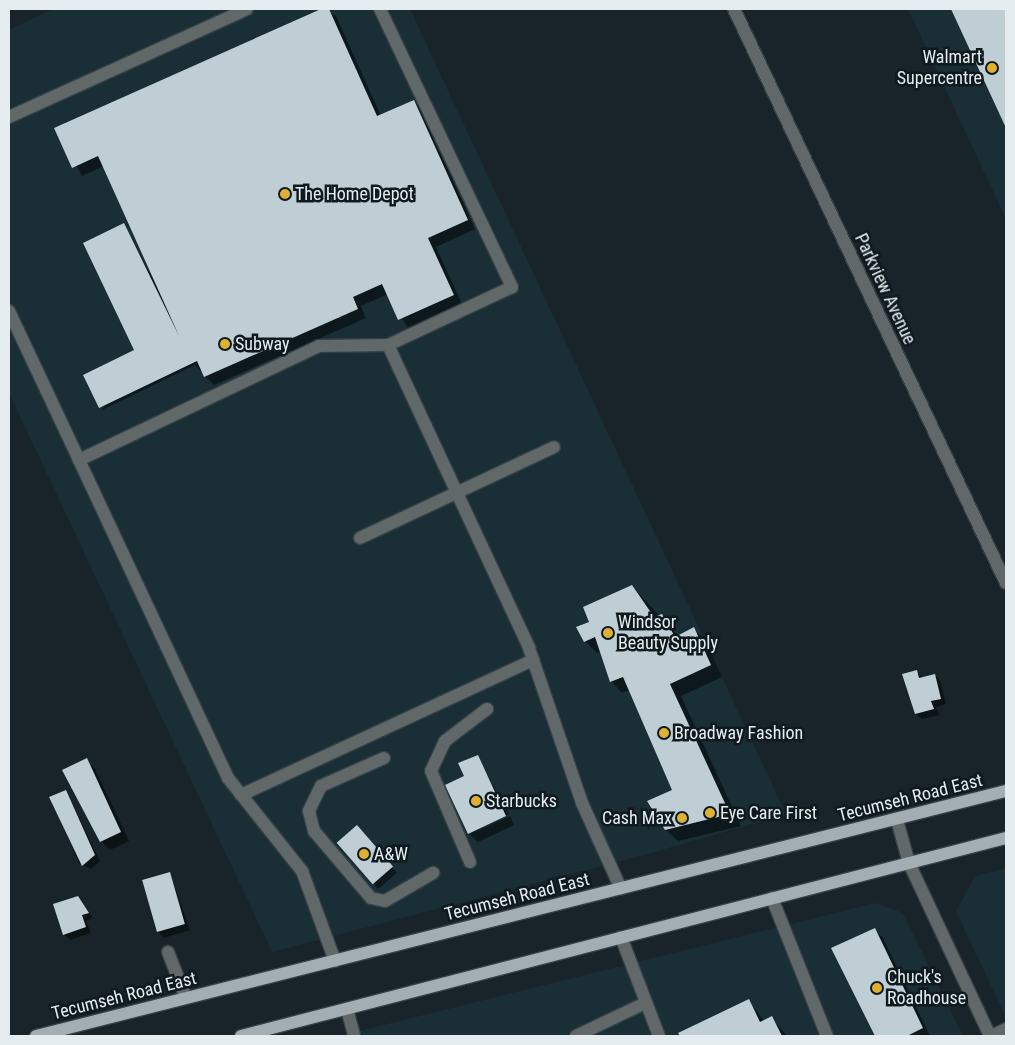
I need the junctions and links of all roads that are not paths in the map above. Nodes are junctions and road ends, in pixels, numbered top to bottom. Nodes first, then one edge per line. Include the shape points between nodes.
1 (247, 9) edge
2 (380, 9) edge
3 (734, 9) edge
4 (9, 117) edge
5 (9, 311) edge
6 (388, 345) junction
7 (554, 447) dead end
8 (79, 460) junction
9 (457, 493) junction
10 (360, 538) dead end
11 (1006, 583) edge
12 (533, 660) junction
13 (487, 709) dead end
14 (384, 758) dead end
15 (1006, 791) edge
16 (241, 794) junction
17 (897, 820) junction
18 (1006, 838) edge
19 (470, 862) dead end
20 (909, 863) junction
21 (433, 873) dead end
22 (621, 889) junction
23 (772, 898) junction
24 (621, 938) junction
25 (168, 952) dead end
26 (335, 961) junction
27 (186, 998) junction
28 (643, 1004) junction
29 (347, 1009) junction
30 (1006, 1029) edge
31 (36, 1036) edge
32 (241, 1036) edge
33 (354, 1036) edge
34 (576, 1036) edge
35 (659, 1036) edge
36 (827, 1036) edge
37 (991, 1036) edge

1 - 4 street
2 - 6 street via 512,287
3 - 11 street, Parkview Avenue
5 - 8 street
6 - 8 street via 319,346
6 - 9 street
7 - 9 street
8 - 16 street via 228,778
9 - 10 street
9 - 12 street
12 - 16 street
12 - 22 street via 582,803
13 - 19 street via 445,740 431,771
14 - 21 street via 322,786 309,811 314,831 372,898 385,900
15 - 17 main road, Tecumseh Road East
16 - 26 street via 302,871
17 - 20 street
17 - 22 main road, Tecumseh Road East
18 - 20 main road
20 - 23 main road
20 - 37 street
22 - 26 main road, Tecumseh Road East
23 - 24 main road
23 - 36 street
24 - 28 street
24 - 29 main road
25 - 27 street
26 - 27 main road, Tecumseh Road East
27 - 31 main road, Tecumseh Road East
28 - 34 street
28 - 35 street
29 - 32 main road
29 - 33 street
30 - 37 street

